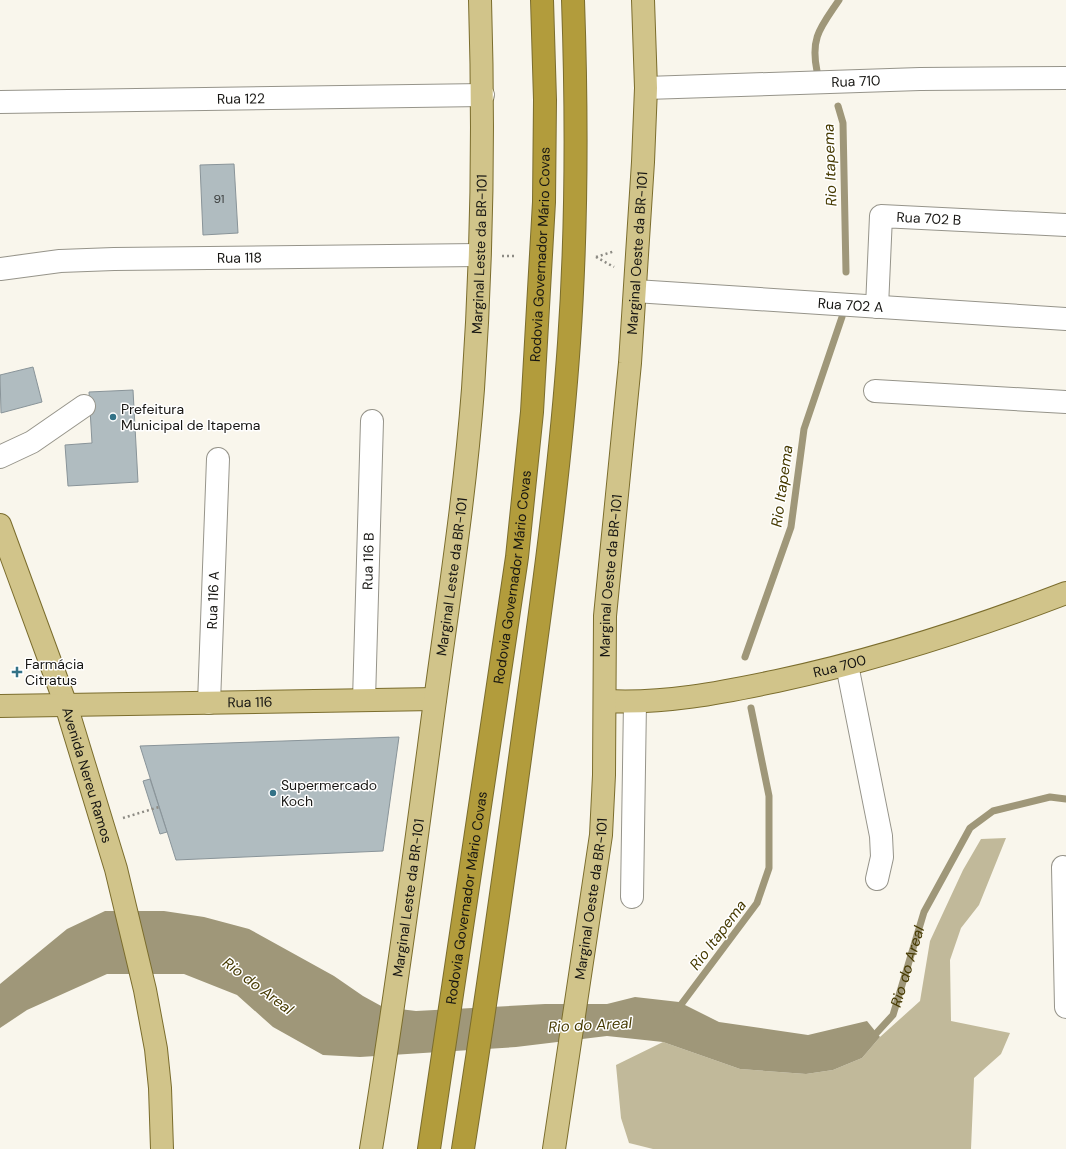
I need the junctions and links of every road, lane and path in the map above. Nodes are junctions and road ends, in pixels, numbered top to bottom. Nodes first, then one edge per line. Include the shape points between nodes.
1 (480, 0) edge
2 (542, 0) edge
3 (573, 0) edge
4 (643, 0) edge
5 (1066, 78) edge
6 (646, 88) junction
7 (483, 95) junction
8 (0, 102) edge
9 (1066, 225) edge
10 (479, 255) junction
11 (0, 269) edge
12 (635, 291) junction
13 (877, 307) junction
14 (1066, 319) edge
15 (875, 391) dead end
16 (1066, 402) edge
17 (84, 406) dead end
18 (372, 421) dead end
19 (0, 457) edge
20 (218, 459) dead end
21 (0, 525) edge
22 (1066, 592) edge
23 (847, 665) junction
24 (435, 699) junction
25 (364, 700) junction
26 (606, 700) junction
27 (635, 702) junction
28 (209, 703) junction
29 (66, 705) junction
30 (0, 706) edge
31 (159, 807) dead end
32 (102, 824) junction
33 (1063, 867) dead end
34 (877, 879) dead end
35 (632, 897) dead end
36 (1066, 1007) edge
37 (162, 1149) edge
38 (371, 1149) edge
39 (429, 1149) edge
40 (463, 1149) edge
41 (554, 1149) edge

1 - 7 main road, Marginal Leste da BR-101
2 - 39 highway, Rodovia Governador Mário Covas via 545,100 544,202 532,412 517,557
3 - 40 highway via 576,93 575,197 569,342 546,572
4 - 6 main road, Marginal Oeste da BR-101
5 - 6 street, Rua 710 via 868,80
6 - 12 main road, Marginal Oeste da BR-101
7 - 8 street, Rua 122
7 - 10 main road, Marginal Leste da BR-101
9 - 13 street, Rua 702 B via 881,216
10 - 11 street, Rua 118 via 114,259 60,261
10 - 24 main road, Marginal Leste da BR-101 via 473,390 451,589
12 - 13 street, Rua 702 A
12 - 26 main road, Marginal Oeste da BR-101 via 605,616
13 - 14 street, Rua 702 A
15 - 16 street
17 - 19 street via 32,442
18 - 25 street, Rua 116 B
20 - 28 street, Rua 116 A
21 - 29 main road, Avenida Nereu Ramos
22 - 23 main road, Rua 700 via 958,631
23 - 27 main road, Rua 700 via 695,697
23 - 34 street via 881,836 882,857
24 - 25 main road, Rua 116
24 - 38 main road, Marginal Leste da BR-101 via 398,975
25 - 28 main road, Rua 116
26 - 27 main road, Rua 700
26 - 41 main road, Marginal Oeste da BR-101 via 601,835
27 - 35 street
28 - 29 main road, Rua 116
29 - 30 main road, Rua 116
29 - 32 main road, Avenida Nereu Ramos
31 - 32 path
32 - 37 main road, Avenida Nereu Ramos via 145,990 158,1073
33 - 36 street

